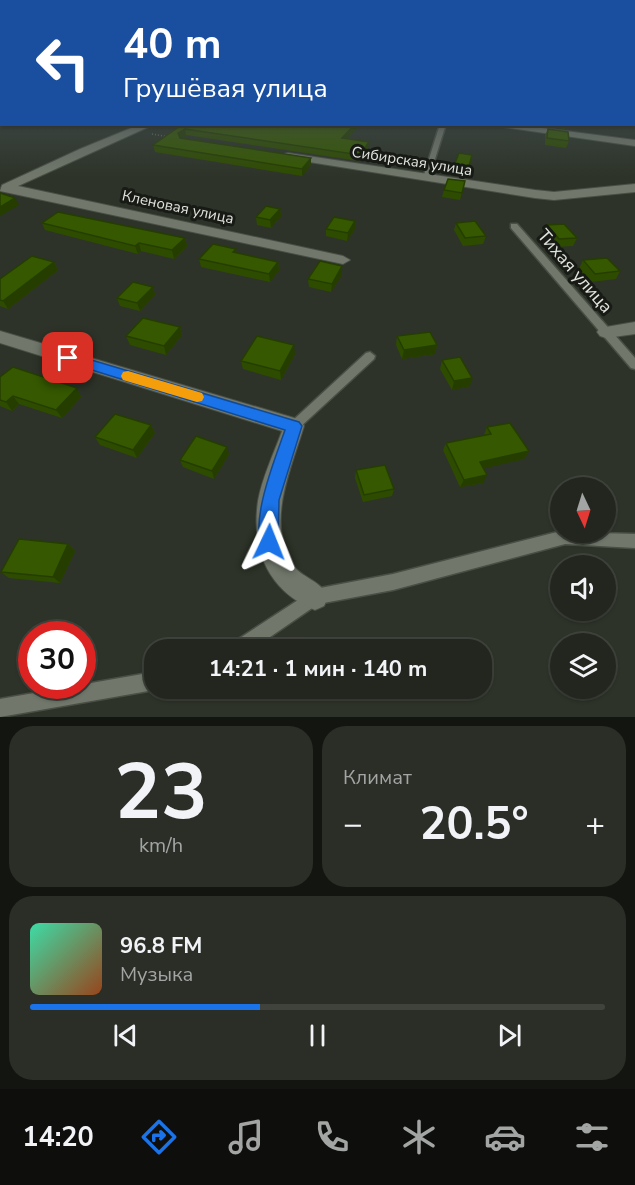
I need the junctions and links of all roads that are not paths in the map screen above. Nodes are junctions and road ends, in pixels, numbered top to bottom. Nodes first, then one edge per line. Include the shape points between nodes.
1 (147, 126) edge
2 (442, 126) edge
3 (502, 126) edge
4 (582, 126) edge
5 (582, 136) junction
6 (635, 143) edge
7 (277, 154) edge
8 (426, 178) junction
9 (3, 188) edge
10 (635, 188) edge
11 (514, 226) dead end
12 (343, 260) dead end
13 (635, 328) edge
14 (606, 332) junction
15 (0, 337) edge
16 (370, 356) dead end
17 (635, 365) edge
18 (294, 426) junction
19 (635, 540) edge
20 (315, 597) junction
21 (252, 639) edge
22 (144, 683) edge
23 (0, 708) edge

1 - 9 street
2 - 8 lane
3 - 5 street
4 - 5 street
5 - 6 street
7 - 8 street, Сибирская улица
8 - 10 street, Сибирская улица via 554,196
9 - 12 street, Кленовая улица
11 - 14 lane, Тихая улица
13 - 14 street
14 - 17 lane, Тихая улица
15 - 18 street
16 - 18 lane
18 - 20 street via 270,500 269,542 284,575
19 - 20 lane via 565,537 393,582
20 - 21 lane
22 - 23 lane

